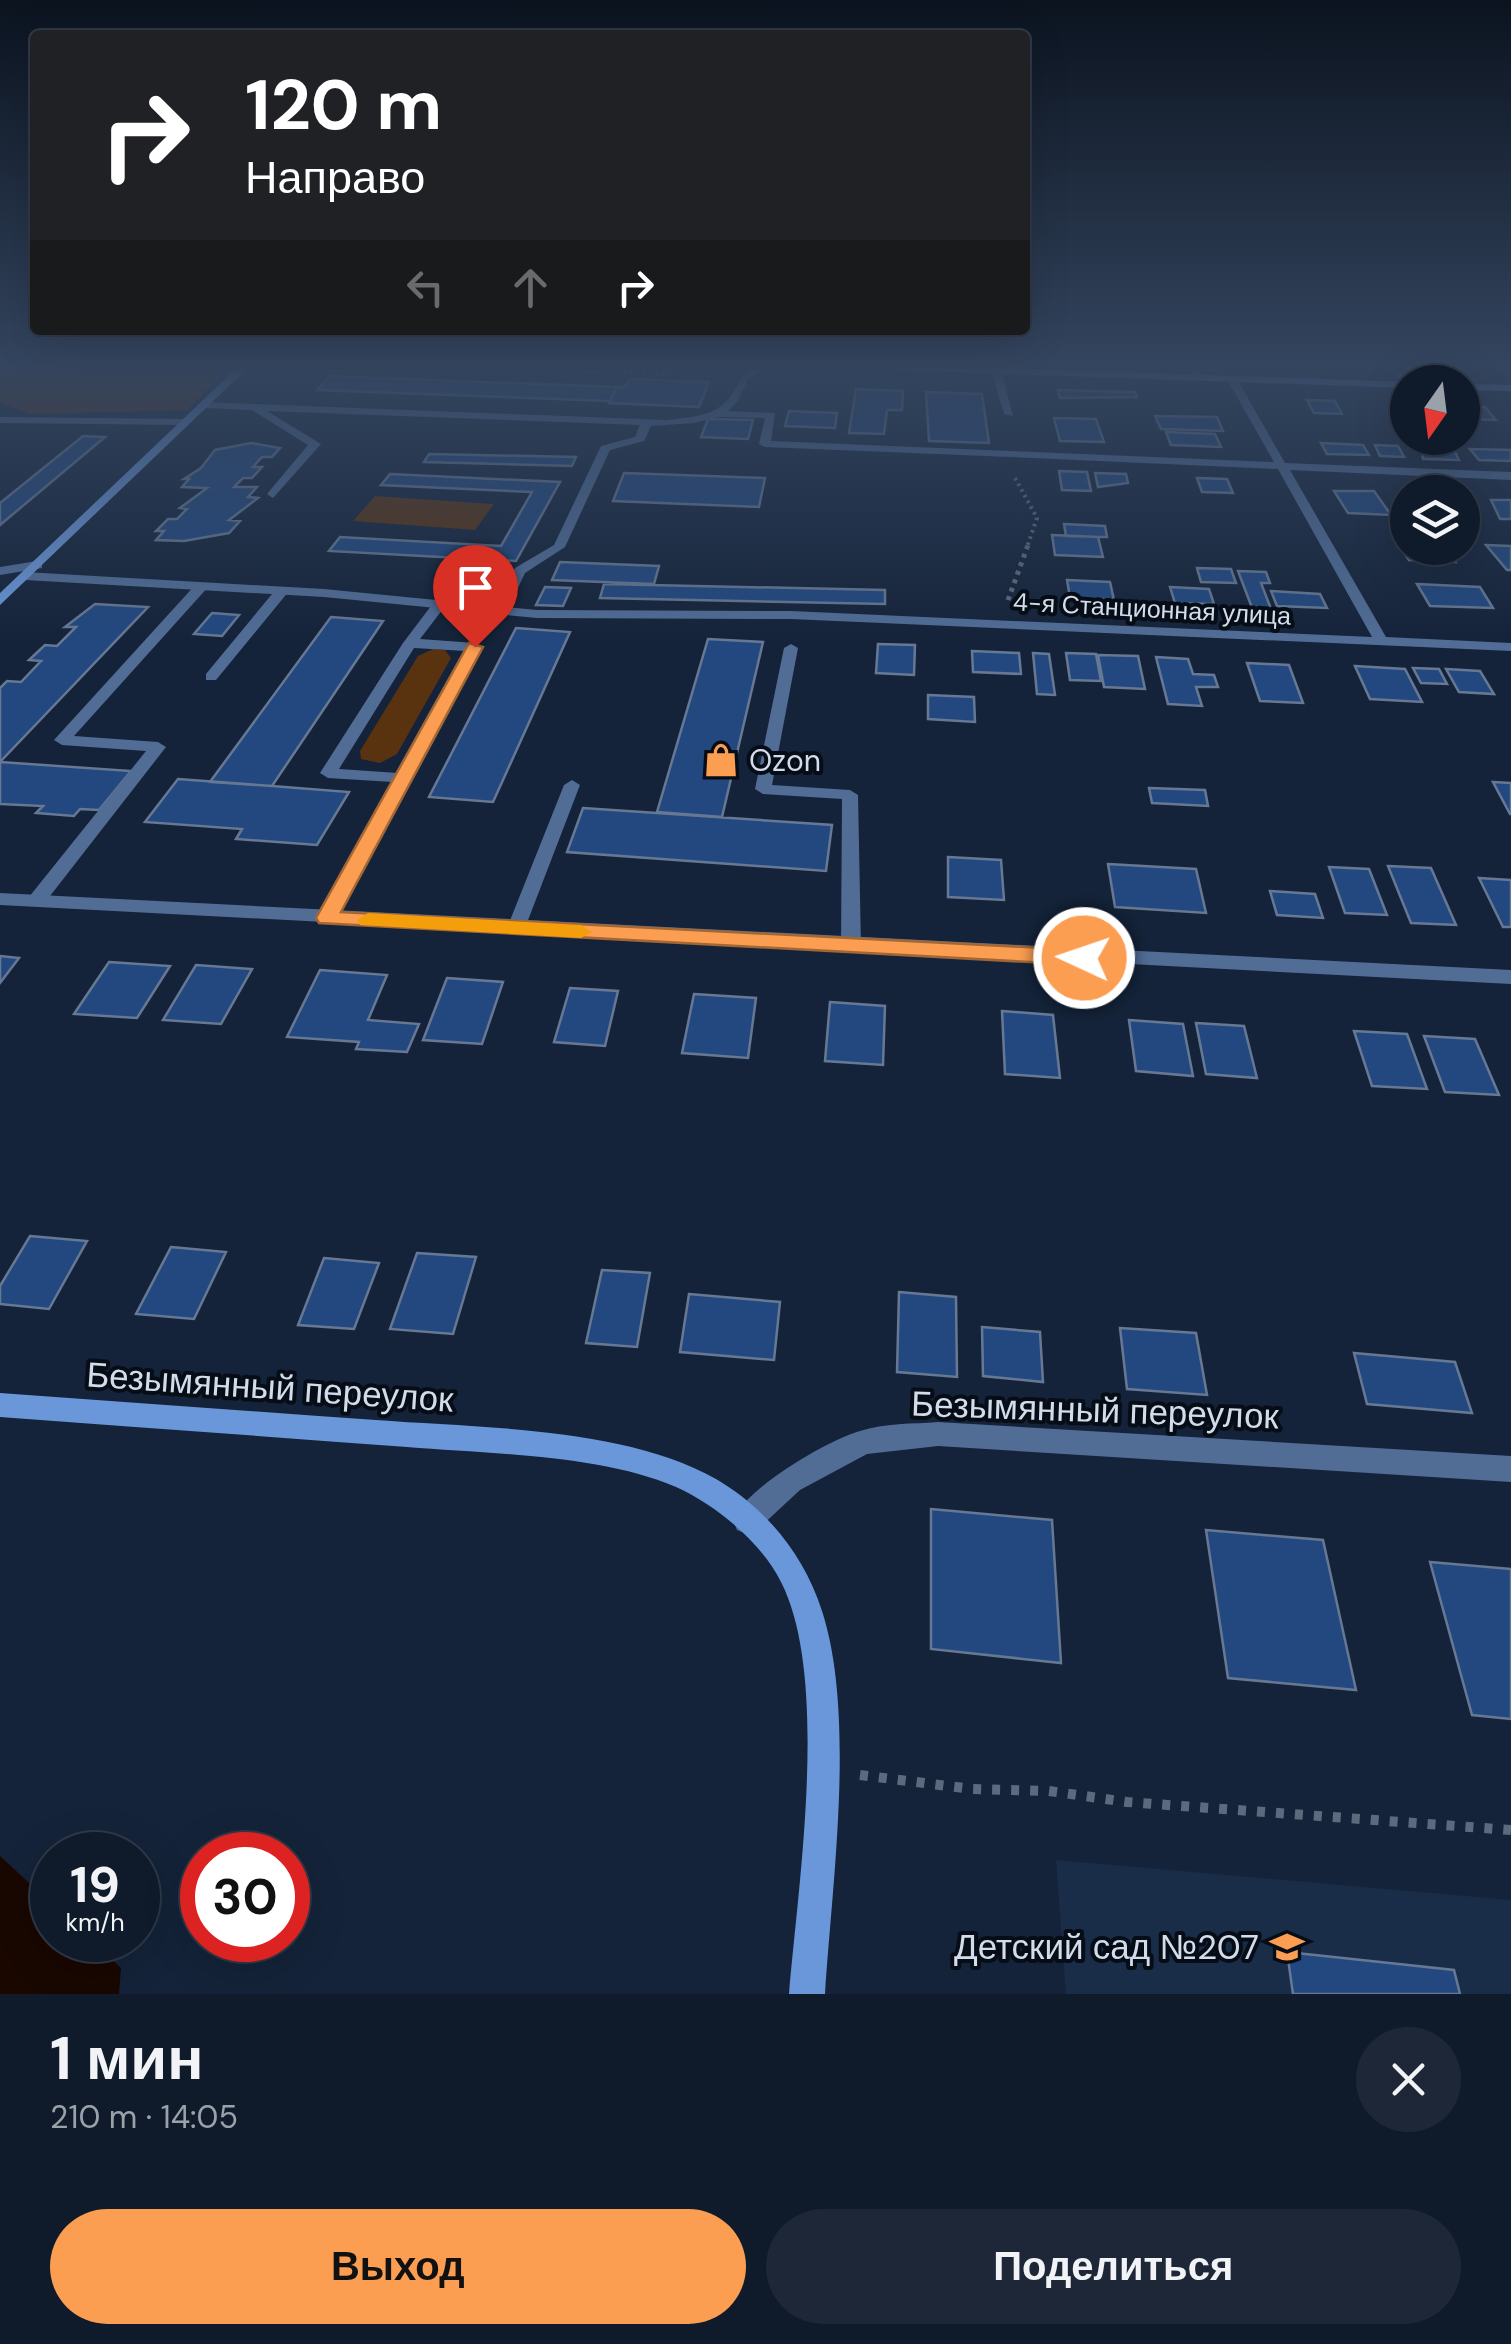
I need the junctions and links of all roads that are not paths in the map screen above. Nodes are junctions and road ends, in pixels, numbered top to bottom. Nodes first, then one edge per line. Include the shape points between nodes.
1 (151, 456) edge
2 (305, 456) edge
3 (600, 456) edge
4 (1058, 456) edge
5 (1277, 456) edge
6 (1283, 466) junction
7 (1511, 476) edge
8 (274, 494) dead end
9 (37, 565) junction
10 (0, 571) edge
11 (25, 576) junction
12 (202, 586) junction
13 (282, 591) junction
14 (0, 600) edge
15 (440, 604) junction
16 (500, 611) junction
17 (1382, 642) junction
18 (410, 643) junction
19 (1511, 647) edge
20 (792, 648) dead end
21 (211, 677) dead end
22 (402, 778) junction
23 (572, 785) dead end
24 (0, 899) edge
25 (36, 901) junction
26 (327, 918) junction
27 (516, 928) junction
28 (851, 947) junction
29 (1511, 977) edge
30 (0, 1405) edge
31 (1511, 1468) edge
32 (748, 1520) junction
33 (808, 1994) edge

1 - 9 street
2 - 8 street
3 - 16 street via 558,547 520,571
4 - 6 street
5 - 6 street
6 - 7 street
6 - 17 street
9 - 10 street
9 - 11 street
11 - 12 street, 4-я Станционная улица
11 - 14 street
12 - 13 street, 4-я Станционная улица
12 - 25 street via 62,740 158,747
13 - 15 street, 4-я Станционная улица
13 - 21 street
15 - 16 street, 4-я Станционная улица
15 - 18 street
16 - 17 street, 4-я Станционная улица via 791,615
17 - 19 street, 4-я Станционная улица
18 - 22 street via 475,647
18 - 22 street via 328,773
20 - 28 street via 763,789 850,795
22 - 26 street
23 - 27 street
24 - 25 street
25 - 26 street
26 - 27 street
27 - 28 street
28 - 29 street
30 - 32 street, Безымянный переулок via 544,1445 627,1460 703,1487
31 - 32 street, Безымянный переулок via 938,1434 863,1442 790,1482
32 - 33 street via 792,1573 812,1630 820,1770

